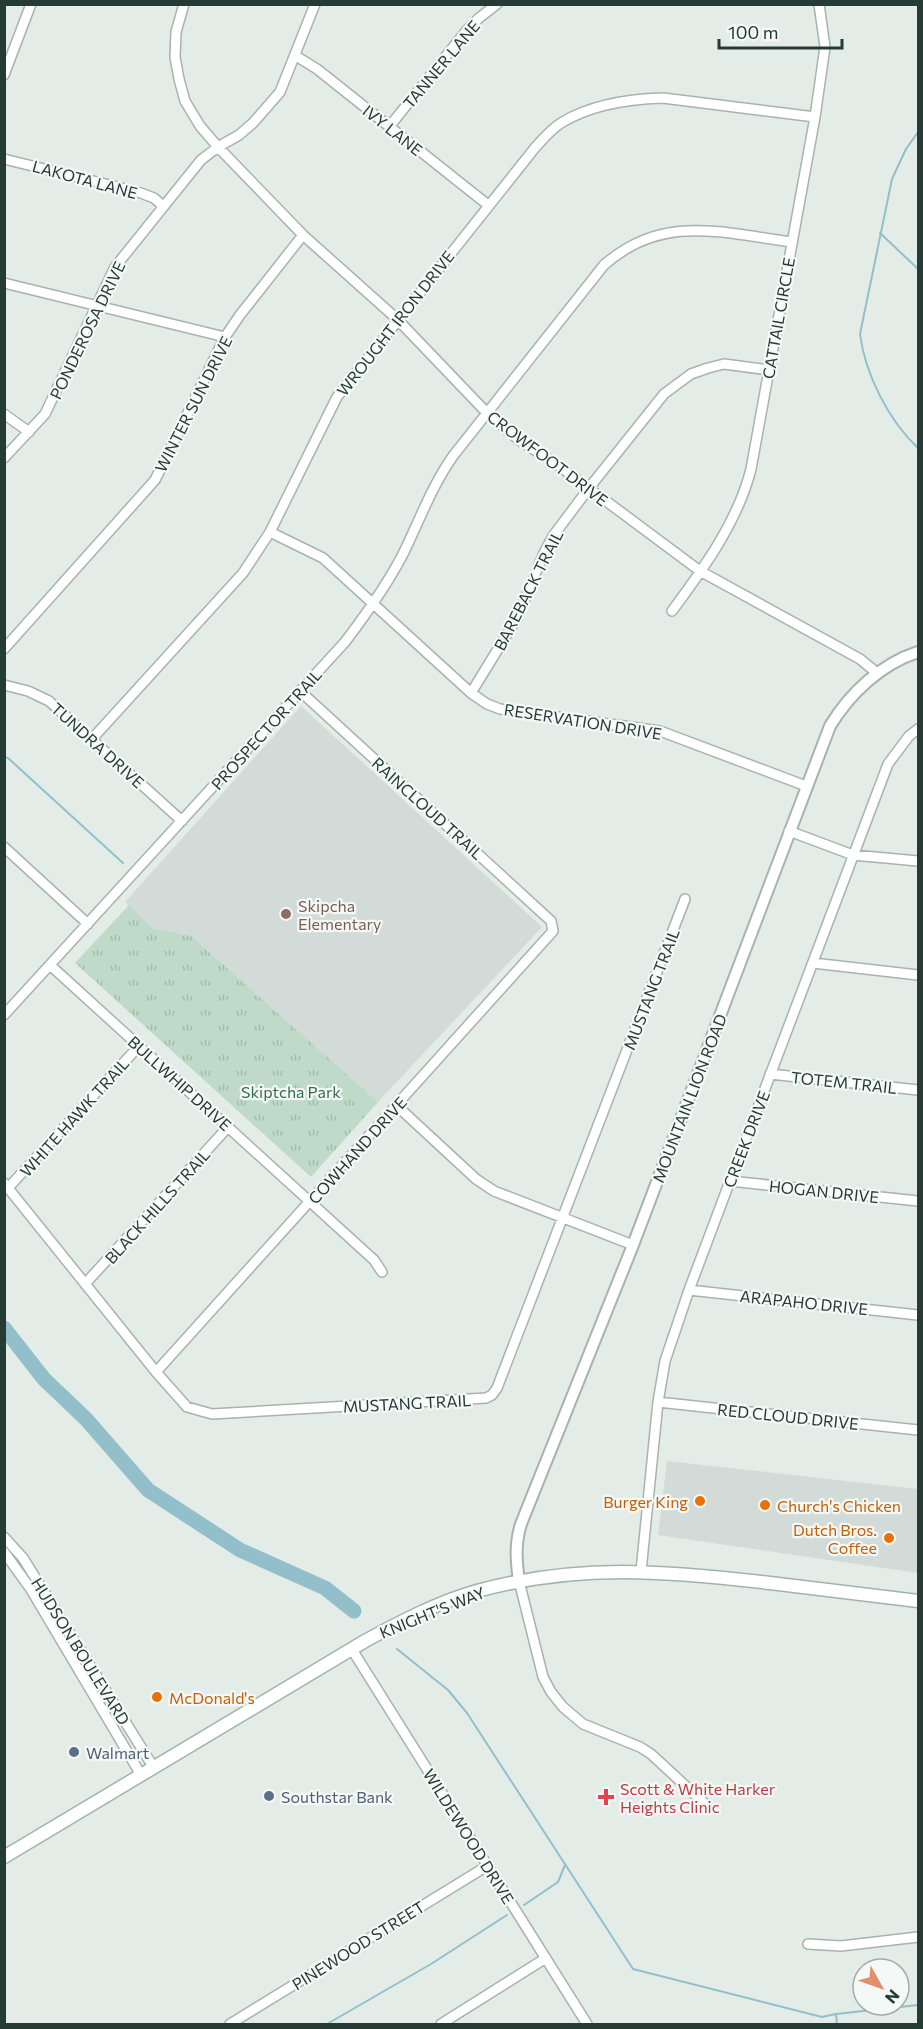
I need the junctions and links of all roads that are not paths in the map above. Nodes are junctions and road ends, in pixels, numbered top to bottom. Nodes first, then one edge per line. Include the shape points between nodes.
1 (31, 4) edge
2 (184, 4) edge
3 (315, 4) edge
4 (497, 4) edge
5 (819, 4) edge
6 (296, 56) junction
7 (4, 75) edge
8 (814, 117) junction
9 (389, 127) junction
10 (218, 147) junction
11 (4, 159) edge
12 (488, 205) junction
13 (163, 206) junction
14 (303, 235) junction
15 (792, 242) junction
16 (4, 283) edge
17 (98, 305) junction
18 (397, 319) junction
19 (225, 337) junction
20 (769, 370) junction
21 (4, 414) edge
22 (487, 414) junction
23 (29, 432) junction
24 (4, 458) edge
25 (589, 488) junction
26 (270, 532) junction
27 (700, 571) junction
28 (374, 604) junction
29 (672, 611) dead end
30 (4, 649) edge
31 (918, 652) edge
32 (878, 674) junction
33 (4, 685) edge
34 (300, 691) junction
35 (471, 693) junction
36 (918, 729) edge
37 (92, 739) junction
38 (806, 786) junction
39 (182, 821) junction
40 (789, 831) junction
41 (4, 847) edge
42 (854, 855) junction
43 (918, 861) edge
44 (685, 899) dead end
45 (88, 924) junction
46 (553, 926) joint
47 (813, 963) junction
48 (50, 965) junction
49 (918, 975) edge
50 (4, 1015) edge
51 (139, 1046) junction
52 (770, 1074) junction
53 (918, 1090) edge
54 (396, 1105) junction
55 (228, 1127) junction
56 (730, 1181) junction
57 (6, 1186) edge
58 (918, 1201) edge
59 (310, 1202) junction
60 (564, 1218) junction
61 (633, 1245) junction
62 (382, 1272) dead end
63 (86, 1284) junction
64 (689, 1290) junction
65 (918, 1315) edge
66 (156, 1372) junction
67 (658, 1402) junction
68 (918, 1430) edge
69 (4, 1537) edge
70 (4, 1552) edge
71 (641, 1571) junction
72 (519, 1581) junction
73 (34, 1586) junction
74 (918, 1601) edge
75 (351, 1648) junction
76 (81, 1653) junction
77 (71, 1659) junction
78 (113, 1704) junction
79 (102, 1711) junction
80 (154, 1768) junction
81 (141, 1775) junction
82 (704, 1803) dead end
83 (4, 1857) edge
84 (487, 1866) junction
85 (918, 1937) edge
86 (808, 1944) dead end
87 (546, 1958) junction
88 (230, 2025) edge
89 (441, 2025) edge
90 (587, 2025) edge

1 - 7 street
2 - 10 street, CROWFOOT DRIVE via 176,32 178,79 185,101
3 - 6 street, PONDEROSA DRIVE
4 - 9 street, TANNER LANE via 467,30
5 - 8 street, CATTAIL CIRCLE via 825,46
6 - 9 street, IVY LANE
6 - 10 street, PONDEROSA DRIVE via 280,92 267,109 239,135
8 - 12 street, WROUGHT IRON DRIVE via 663,98 593,109 559,124 545,136
8 - 15 street, CATTAIL CIRCLE
9 - 12 street, IVY LANE
10 - 13 street, PONDEROSA DRIVE via 201,160
10 - 14 street, CROWFOOT DRIVE
11 - 13 street, LAKOTA LANE via 138,192
12 - 18 street, WROUGHT IRON DRIVE
13 - 17 street, PONDEROSA DRIVE via 115,267
14 - 18 street, CROWFOOT DRIVE
14 - 19 street, WINTER SUN DRIVE
15 - 20 street, CATTAIL CIRCLE
15 - 22 street, PROSPECTOR TRAIL via 691,229 666,232 628,246 604,265
16 - 17 street
17 - 19 street
17 - 23 street, PONDEROSA DRIVE via 45,414
18 - 22 street, CROWFOOT DRIVE
18 - 26 street, WROUGHT IRON DRIVE via 337,397
19 - 30 street, WINTER SUN DRIVE via 155,480
20 - 25 street, BAREBACK TRAIL via 723,364 691,374 664,394
20 - 27 street, CATTAIL CIRCLE via 746,492
21 - 23 street
22 - 25 street, CROWFOOT DRIVE
22 - 28 street, PROSPECTOR TRAIL via 440,474 404,552
23 - 24 street, PONDEROSA DRIVE
25 - 27 street, CROWFOOT DRIVE
25 - 35 street, BAREBACK TRAIL via 553,536 512,628
26 - 28 street, RESERVATION DRIVE via 323,558
26 - 37 street, WROUGHT IRON DRIVE via 243,573
27 - 29 street, CATTAIL CIRCLE
27 - 32 street, CROWFOOT DRIVE via 860,659
28 - 34 street, PROSPECTOR TRAIL
28 - 35 street, RESERVATION DRIVE
31 - 32 street, MOUNTAIN LION ROAD
32 - 38 street, MOUNTAIN LION ROAD via 861,686 837,714
33 - 37 street, TUNDRA DRIVE via 50,701
34 - 39 street, PROSPECTOR TRAIL
34 - 46 street, RAINCLOUD TRAIL
35 - 38 street, RESERVATION DRIVE via 500,709 660,731
36 - 42 street, CREEK DRIVE via 888,764
37 - 39 street, TUNDRA DRIVE
38 - 40 street, MOUNTAIN LION ROAD
39 - 45 street, PROSPECTOR TRAIL
40 - 42 street
40 - 61 street, MOUNTAIN LION ROAD
41 - 45 street
42 - 43 street
42 - 47 street, CREEK DRIVE
44 - 60 street, MUSTANG TRAIL
45 - 48 street, PROSPECTOR TRAIL
46 - 54 street, COWHAND DRIVE via 553,931
47 - 49 street
47 - 52 street, CREEK DRIVE
48 - 50 street, PROSPECTOR TRAIL
48 - 51 street, BULLWHIP DRIVE
51 - 55 street, BULLWHIP DRIVE
51 - 57 street, WHITE HAWK TRAIL
52 - 53 street, TOTEM TRAIL
52 - 56 street, CREEK DRIVE
54 - 59 street, COWHAND DRIVE
54 - 60 street via 484,1185
55 - 59 street, BULLWHIP DRIVE
55 - 63 street, BLACK HILLS TRAIL
56 - 58 street, HOGAN DRIVE
56 - 64 street, CREEK DRIVE
57 - 63 street, MUSTANG TRAIL
59 - 62 street, BULLWHIP DRIVE via 374,1260
59 - 66 street, COWHAND DRIVE
60 - 61 street
60 - 66 street, MUSTANG TRAIL via 497,1388 486,1398 212,1414 187,1407
61 - 72 street, MOUNTAIN LION ROAD via 521,1524 516,1539
63 - 66 street, MUSTANG TRAIL
64 - 65 street, ARAPAHO DRIVE
64 - 67 street, CREEK DRIVE via 665,1361
67 - 68 street, RED CLOUD DRIVE
67 - 71 street, CREEK DRIVE
69 - 73 street, HUDSON BOULEVARD via 23,1558
70 - 73 street, HUDSON BOULEVARD
71 - 72 main road, KNIGHT'S WAY via 576,1573
71 - 74 main road, KNIGHT'S WAY
72 - 75 main road, KNIGHT'S WAY via 447,1602
72 - 82 street via 543,1677 562,1707 583,1724 651,1754
73 - 76 street, HUDSON BOULEVARD
73 - 77 street, HUDSON BOULEVARD
75 - 80 main road, KNIGHT'S WAY
75 - 84 street, WILDEWOOD DRIVE
76 - 77 street
76 - 78 street, HUDSON BOULEVARD
77 - 79 street, HUDSON BOULEVARD
78 - 79 street
78 - 80 street, HUDSON BOULEVARD
79 - 81 street, HUDSON BOULEVARD
80 - 81 main road, KNIGHT'S WAY
81 - 83 main road, KNIGHT'S WAY
84 - 87 street, WILDEWOOD DRIVE
84 - 88 street, PINEWOOD STREET
85 - 86 street via 841,1946
87 - 89 street
87 - 90 street, WILDEWOOD DRIVE

